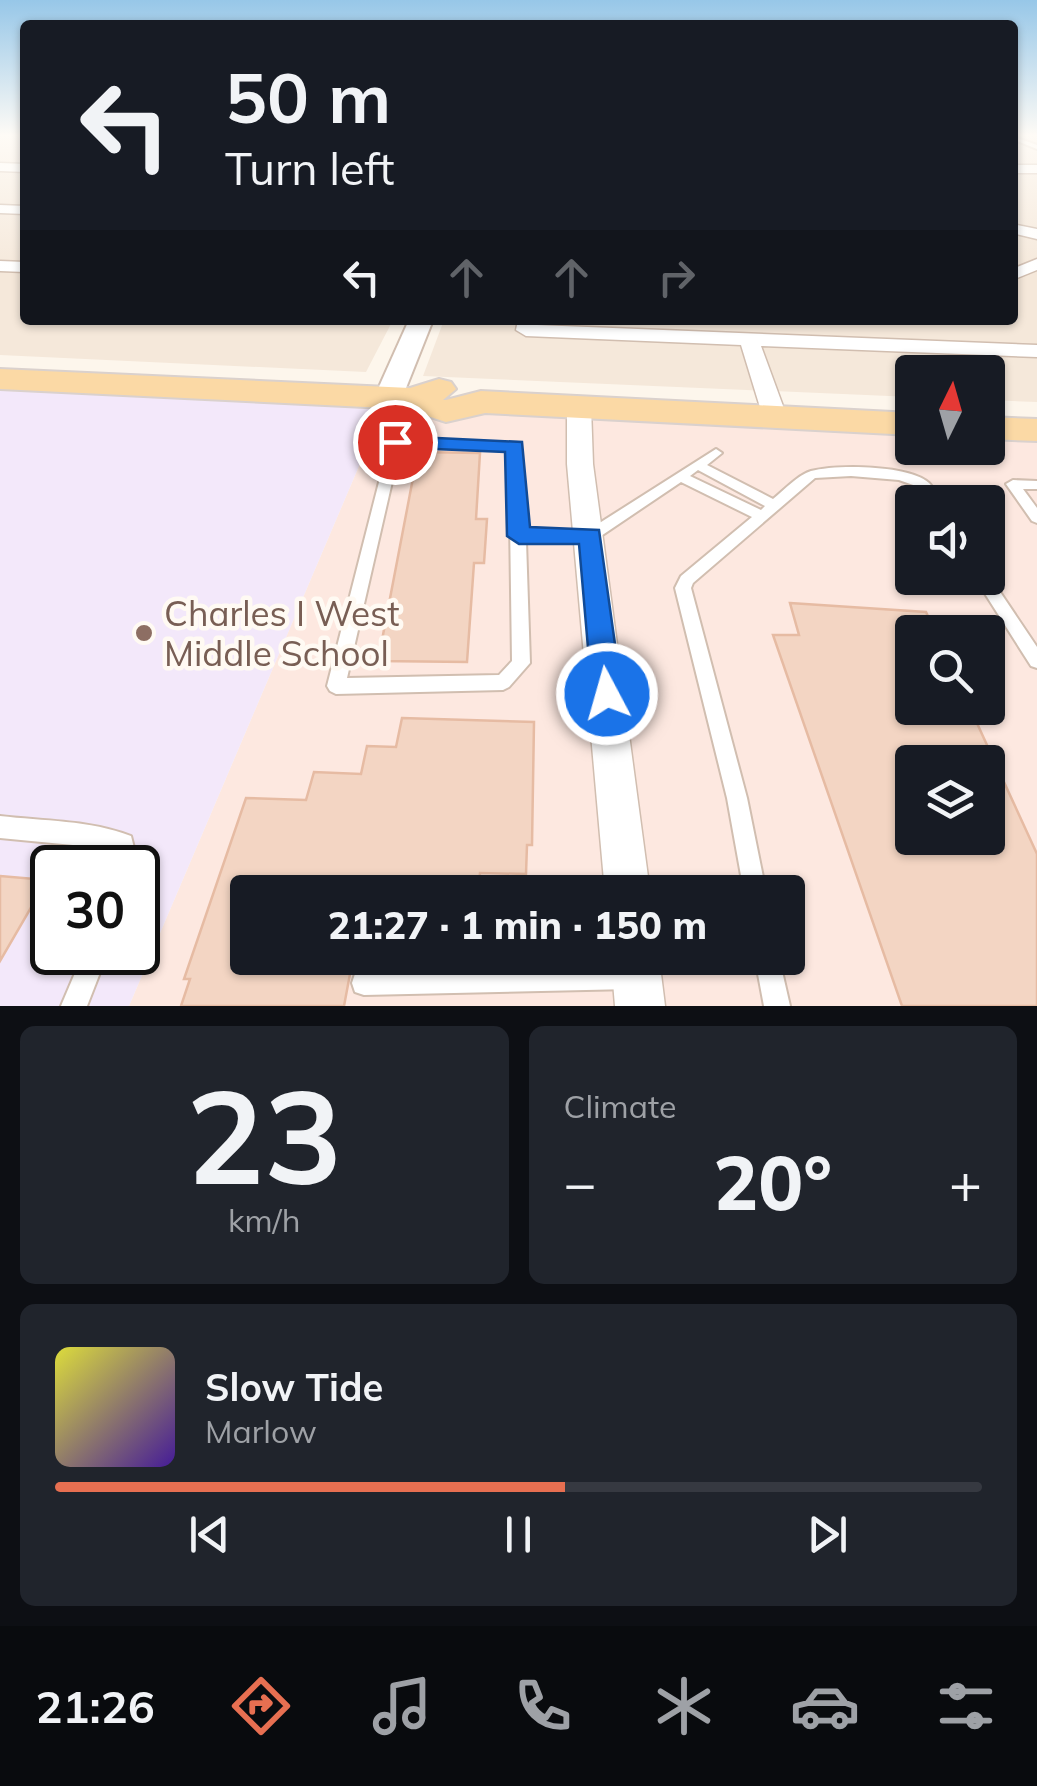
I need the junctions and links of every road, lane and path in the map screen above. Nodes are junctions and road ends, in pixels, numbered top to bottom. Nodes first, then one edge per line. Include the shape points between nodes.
1 (420, 325) edge
2 (527, 325) edge
3 (748, 336) junction
4 (1037, 351) edge
5 (0, 379) edge
6 (401, 398) junction
7 (579, 407) junction
8 (775, 417) junction
9 (895, 423) edge
10 (1005, 429) edge
11 (1037, 430) edge
12 (716, 453) dead end
13 (698, 466) junction
14 (680, 477) junction
15 (924, 485) edge
16 (1037, 485) edge
17 (765, 510) junction
18 (1037, 518) edge
19 (519, 536) junction
20 (590, 536) junction
21 (994, 595) edge
22 (1037, 661) edge
23 (0, 826) edge
24 (123, 845) edge
25 (626, 875) edge
26 (752, 875) edge
27 (87, 975) edge
28 (771, 975) edge
29 (638, 980) edge
30 (364, 983) dead end
31 (74, 1006) edge
32 (777, 1006) edge

1 - 6 street
2 - 3 street
3 - 4 street
3 - 8 street
5 - 6 main road
6 - 7 main road via 432,411 481,402
7 - 8 main road
7 - 20 street
8 - 9 main road
10 - 11 main road
12 - 13 lane
13 - 14 lane
13 - 17 lane
14 - 17 lane
14 - 20 lane
15 - 17 lane via 827,471 811,474
16 - 18 lane via 1013,484
17 - 26 lane via 683,588
19 - 19 lane via 515,446 395,442 336,686 503,682 522,663
19 - 20 lane
20 - 25 street
21 - 22 lane
23 - 24 lane via 104,836
27 - 31 lane
28 - 32 lane
29 - 30 lane

